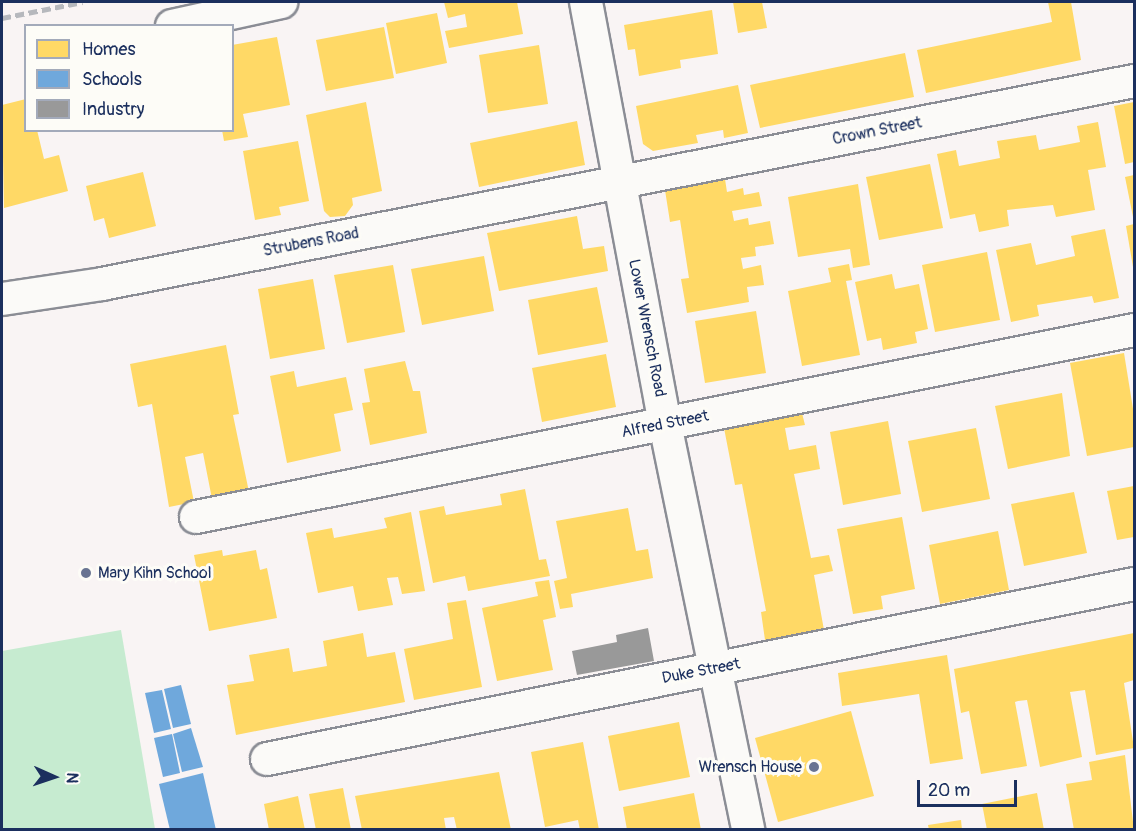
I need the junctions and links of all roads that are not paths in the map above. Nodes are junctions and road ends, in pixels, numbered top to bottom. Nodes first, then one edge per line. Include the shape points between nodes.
1 (281, 2) edge
2 (586, 2) edge
3 (181, 24) edge
4 (1134, 81) edge
5 (620, 181) junction
6 (2, 299) edge
7 (1134, 330) edge
8 (665, 424) junction
9 (196, 517) dead end
10 (1134, 584) edge
11 (717, 667) junction
12 (267, 759) dead end
13 (748, 830) edge

1 - 3 street
2 - 5 street, Lower Wrensch Road
4 - 5 street, Crown Street
5 - 6 street, Strubens Road via 102,284
5 - 8 street, Lower Wrensch Road
7 - 8 street, Alfred Street
8 - 9 street, Alfred Street
8 - 11 street, Lower Wrensch Road
10 - 11 street, Duke Street
11 - 12 street, Duke Street
11 - 13 street, Lower Wrensch Road

